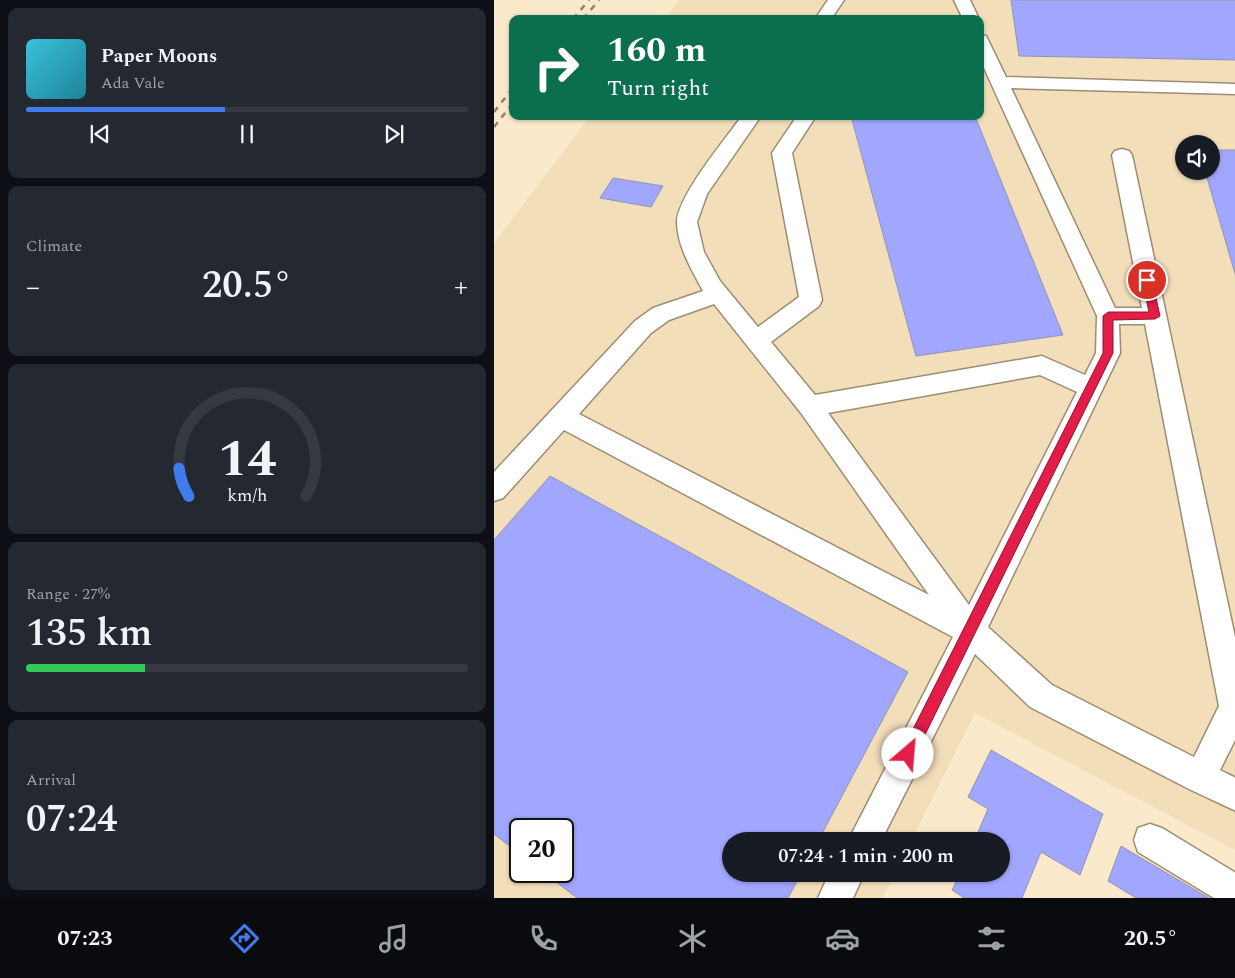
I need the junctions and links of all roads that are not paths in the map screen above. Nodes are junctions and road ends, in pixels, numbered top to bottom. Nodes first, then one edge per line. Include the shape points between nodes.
1 (836, 0) edge
2 (962, 0) edge
3 (826, 15) edge
4 (969, 15) edge
5 (984, 52) edge
6 (1000, 82) junction
7 (1235, 89) edge
8 (749, 120) edge
9 (804, 120) edge
10 (1122, 155) dead end
11 (718, 294) junction
12 (1108, 316) junction
13 (1155, 316) junction
14 (756, 342) junction
15 (1090, 388) junction
16 (810, 406) junction
17 (562, 417) junction
18 (494, 490) edge
19 (971, 631) junction
20 (1200, 778) junction
21 (1235, 795) edge
22 (869, 832) edge
23 (1150, 840) dead end
24 (843, 882) edge
25 (1235, 892) edge
26 (835, 898) edge

1 - 3 lane
2 - 4 lane
5 - 6 lane
6 - 7 lane
6 - 12 lane
8 - 11 lane via 697,193 687,222 693,252
9 - 14 lane via 782,153 811,300
10 - 13 lane
11 - 14 lane
11 - 17 lane via 661,314 643,327
12 - 13 lane
12 - 15 lane via 1108,353
13 - 20 lane via 1234,707
14 - 16 lane
15 - 16 lane via 1042,365
15 - 19 lane
16 - 19 lane
17 - 18 lane
17 - 19 lane
19 - 20 lane via 1040,696
19 - 22 lane
20 - 21 lane
23 - 25 lane
24 - 26 lane

